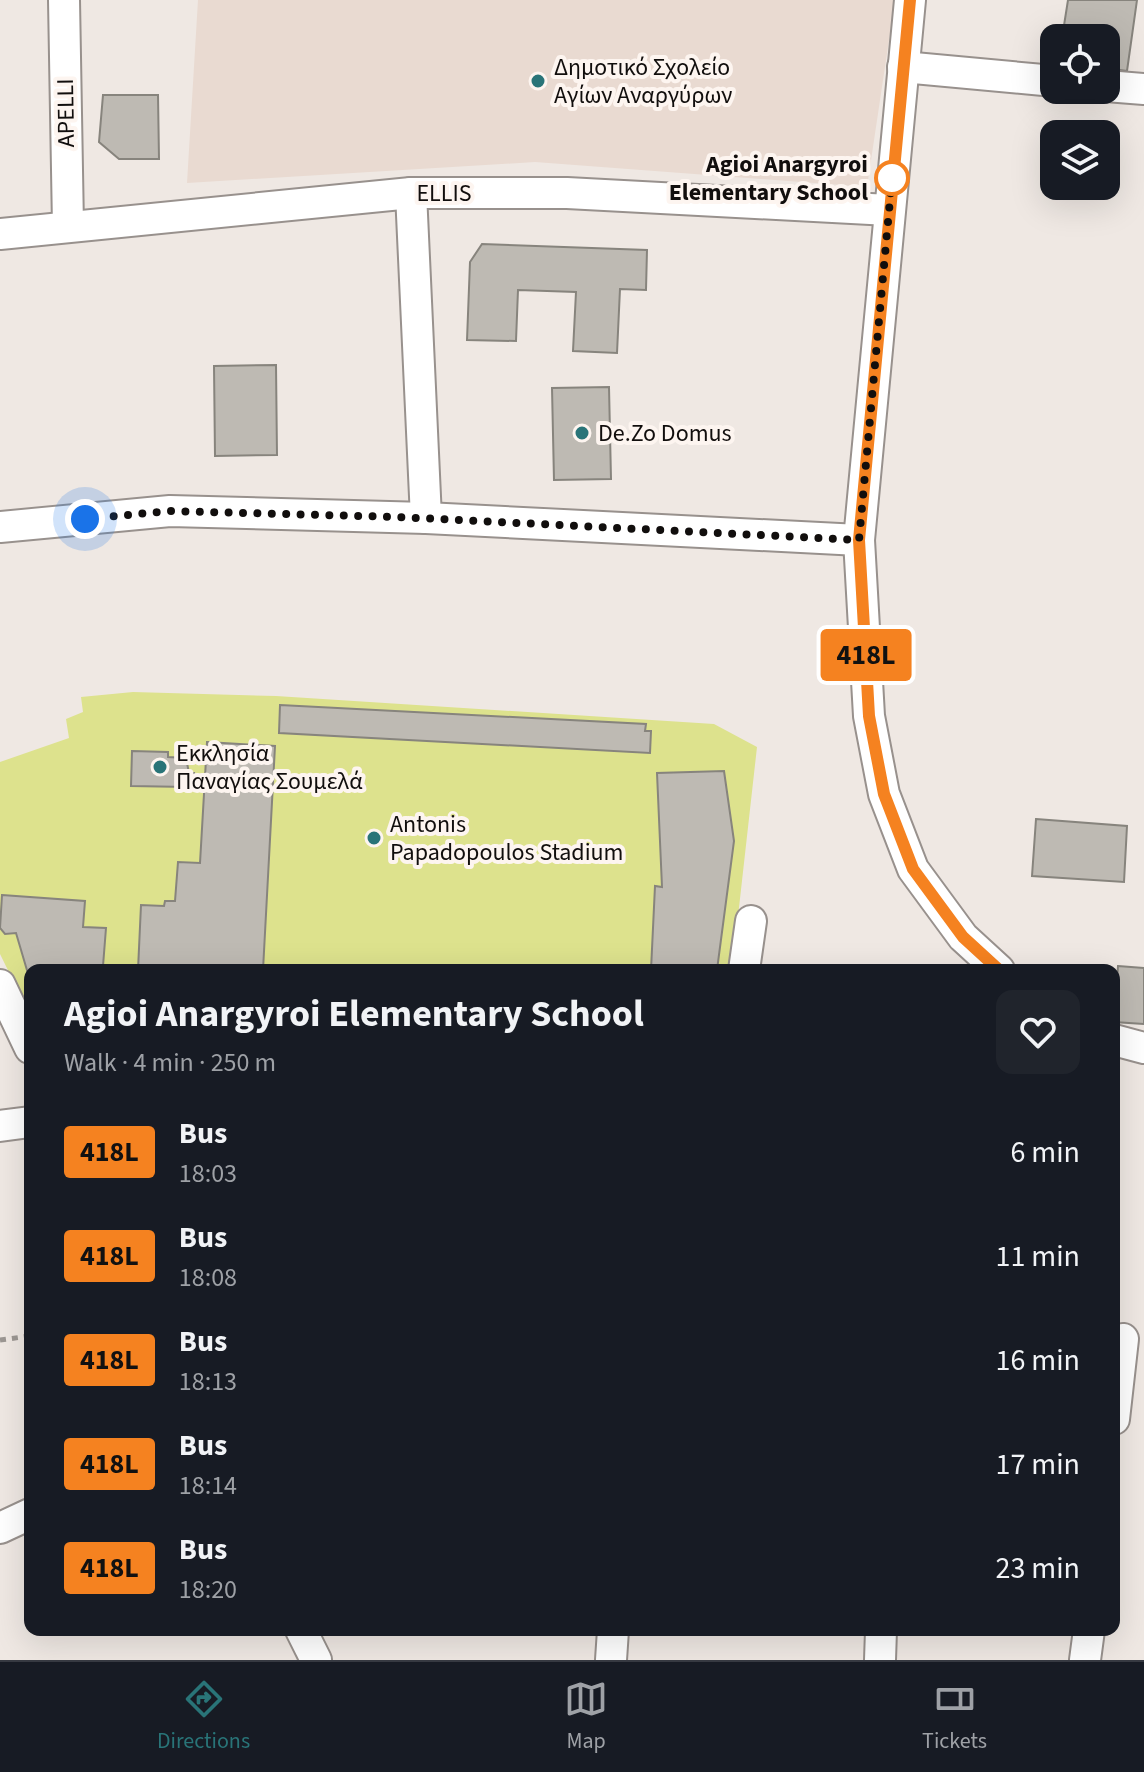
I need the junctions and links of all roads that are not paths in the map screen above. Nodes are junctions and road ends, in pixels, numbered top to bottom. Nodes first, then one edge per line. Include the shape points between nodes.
1 (64, 0) edge
2 (910, 0) edge
3 (903, 67) junction
4 (1040, 80) edge
5 (1120, 87) edge
6 (1144, 89) edge
7 (411, 193) junction
8 (889, 210) junction
9 (68, 226) junction
10 (0, 234) edge
11 (426, 518) junction
12 (0, 527) edge
13 (859, 540) junction
14 (751, 921) dead end
15 (745, 964) edge
16 (992, 964) edge
17 (0, 985) edge
18 (24, 1035) edge
19 (1120, 1042) edge
20 (1144, 1048) edge
21 (24, 1123) edge
22 (0, 1126) edge
23 (1127, 1340) edge
24 (1120, 1383) edge
25 (24, 1517) edge
26 (0, 1528) edge
27 (304, 1636) edge
28 (613, 1636) edge
29 (881, 1636) edge
30 (1088, 1636) edge
31 (316, 1660) edge
32 (611, 1660) edge
33 (880, 1660) edge
34 (1085, 1660) edge

1 - 9 street, APELLI
2 - 3 street
3 - 4 street
3 - 8 street
5 - 6 street
7 - 8 street, ELLIS via 567,193
7 - 9 street, ELLIS
7 - 11 street
8 - 13 street
9 - 10 street, ELLIS
11 - 12 street via 170,511
11 - 13 street
13 - 16 street via 869,716 884,794 913,869 963,937
14 - 15 street
17 - 18 street
19 - 20 street
21 - 22 street
23 - 24 street
25 - 26 street
27 - 31 street
28 - 32 street
29 - 33 street
30 - 34 street

